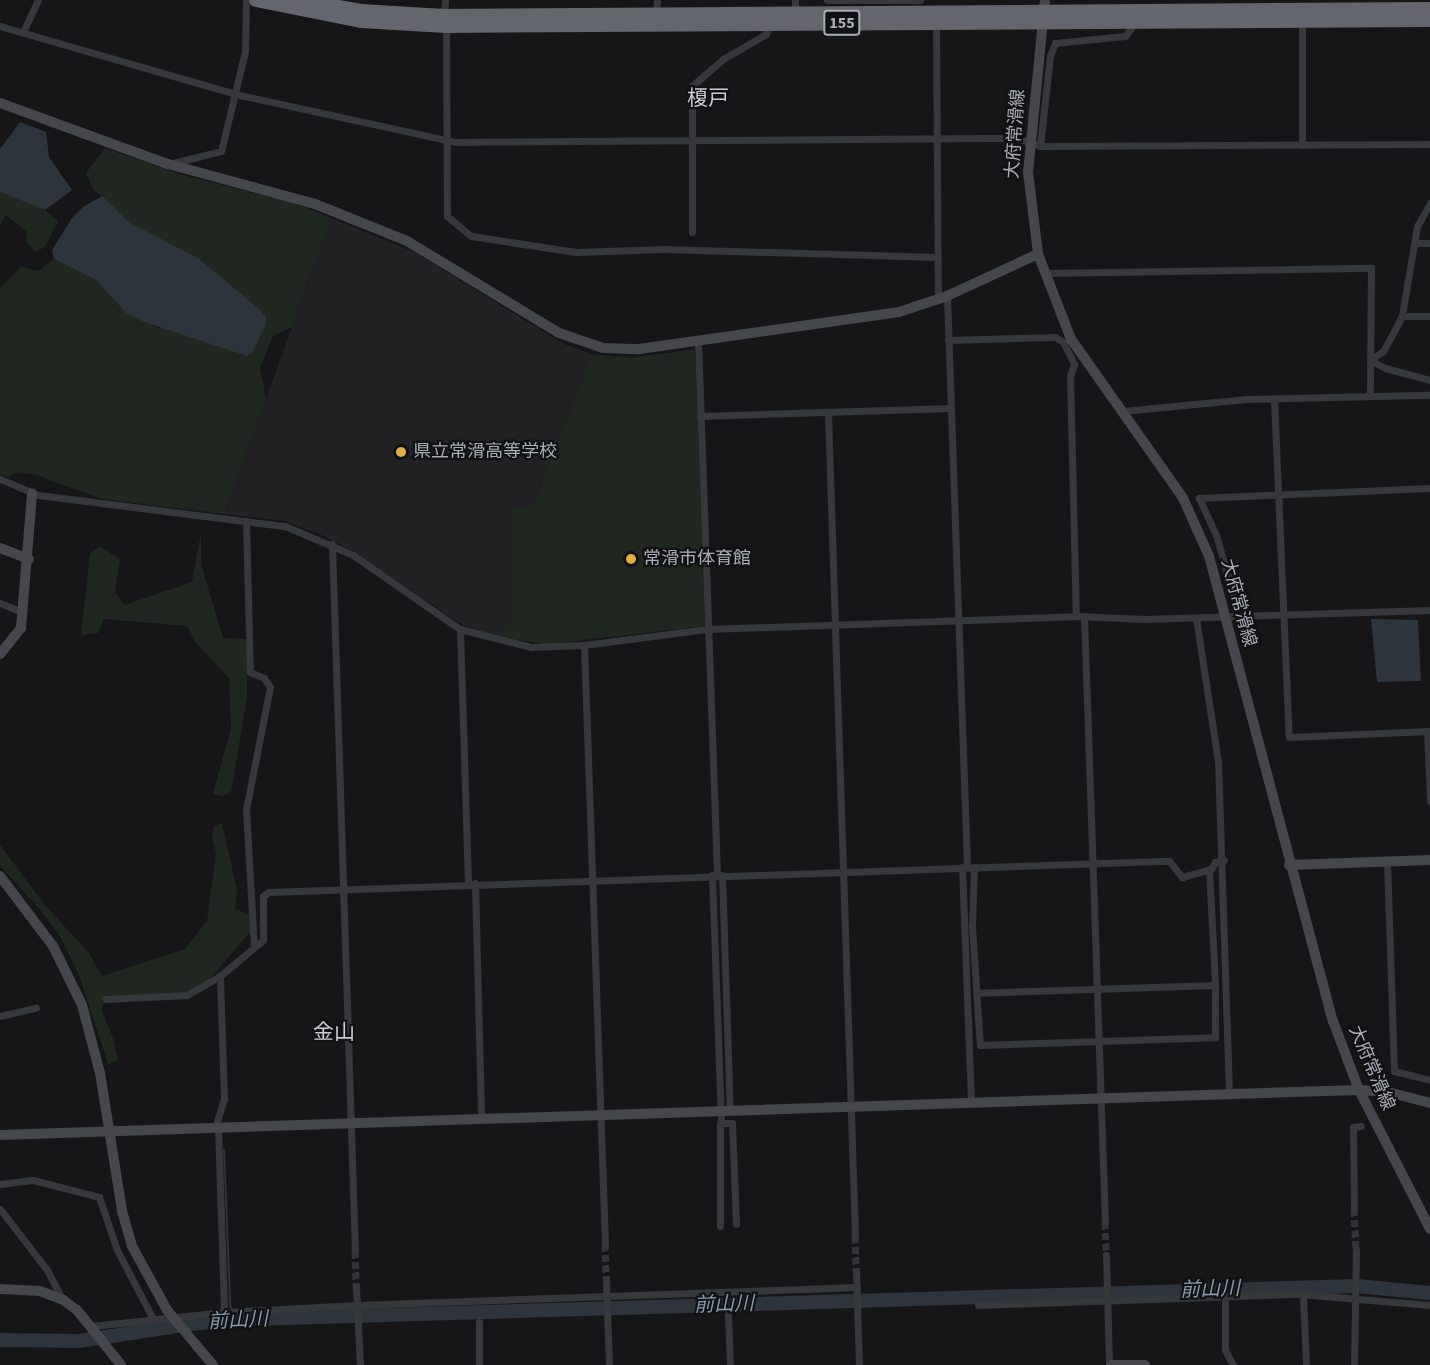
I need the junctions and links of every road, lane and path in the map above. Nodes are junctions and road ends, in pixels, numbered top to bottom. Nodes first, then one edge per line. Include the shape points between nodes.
1 (38, 0) edge
2 (246, 0) edge
3 (256, 0) edge
4 (300, 0) edge
5 (445, 0) edge
6 (827, 0) edge
7 (920, 0) edge
8 (795, 6) edge
9 (656, 7) edge
10 (1430, 9) edge
11 (1043, 12) edge
12 (1302, 20) junction
13 (1430, 20) edge
14 (445, 21) junction
15 (936, 22) junction
16 (1135, 22) junction
17 (769, 24) junction
18 (0, 26) edge
19 (23, 32) junction
20 (235, 94) junction
21 (0, 103) edge
22 (937, 138) junction
23 (692, 140) junction
24 (446, 141) junction
25 (1035, 144) junction
26 (1430, 144) edge
27 (1302, 145) junction
28 (168, 164) junction
29 (1430, 203) edge
30 (692, 232) dead end
31 (1416, 243) junction
32 (1430, 243) edge
33 (1038, 254) junction
34 (938, 257) junction
35 (1044, 273) junction
36 (942, 297) junction
37 (1402, 316) junction
38 (1430, 316) edge
39 (948, 340) junction
40 (698, 341) junction
41 (1370, 360) junction
42 (1430, 380) edge
43 (1370, 395) junction
44 (1430, 395) edge
45 (1274, 399) junction
46 (951, 408) junction
47 (1122, 411) junction
48 (828, 413) junction
49 (700, 416) junction
50 (0, 479) edge
51 (1430, 488) edge
52 (32, 493) junction
53 (1279, 495) junction
54 (246, 521) junction
55 (332, 544) junction
56 (0, 548) edge
57 (28, 560) junction
58 (0, 603) edge
59 (1236, 605) dead end
60 (1430, 610) edge
61 (23, 614) junction
62 (1080, 616) junction
63 (1284, 616) junction
64 (1196, 618) junction
65 (1226, 618) junction
66 (959, 620) junction
67 (834, 625) junction
68 (460, 628) junction
69 (708, 629) junction
70 (584, 645) junction
71 (0, 654) edge
72 (1429, 731) edge
73 (1430, 801) edge
74 (1224, 860) junction
75 (1430, 860) edge
76 (1387, 861) junction
77 (1093, 863) junction
78 (1289, 866) junction
79 (968, 867) junction
80 (1209, 869) junction
81 (842, 872) junction
82 (717, 875) junction
83 (0, 876) edge
84 (592, 880) junction
85 (471, 883) junction
86 (344, 889) junction
87 (254, 946) junction
88 (220, 976) junction
89 (1215, 985) junction
90 (1096, 988) junction
91 (978, 993) junction
92 (106, 999) dead end
93 (36, 1008) dead end
94 (0, 1016) edge
95 (1099, 1041) junction
96 (1430, 1080) edge
97 (1359, 1090) junction
98 (1229, 1093) junction
99 (1101, 1098) junction
100 (971, 1102) junction
101 (1430, 1103) edge
102 (850, 1107) junction
103 (601, 1115) junction
104 (724, 1116) junction
105 (481, 1119) junction
106 (351, 1123) junction
107 (1361, 1126) dead end
108 (217, 1128) junction
109 (108, 1131) junction
110 (0, 1136) edge
111 (0, 1184) edge
112 (0, 1209) edge
113 (1354, 1209) tunnel mouth
114 (1105, 1222) tunnel mouth
115 (736, 1224) dead end
116 (720, 1226) dead end
117 (1430, 1229) edge
118 (855, 1236) tunnel mouth
119 (605, 1244) tunnel mouth
120 (1356, 1250) tunnel mouth
121 (355, 1251) tunnel mouth
122 (1106, 1255) tunnel mouth
123 (856, 1271) tunnel mouth
124 (606, 1279) tunnel mouth
125 (356, 1288) tunnel mouth
126 (0, 1289) edge
127 (857, 1289) junction
128 (1304, 1295) junction
129 (1225, 1296) junction
130 (607, 1299) junction
131 (63, 1300) junction
132 (1354, 1300) junction
133 (1108, 1301) junction
134 (978, 1305) dead end
135 (1430, 1305) edge
136 (358, 1307) junction
137 (224, 1312) junction
138 (728, 1314) dead end
139 (153, 1319) junction
140 (479, 1322) dead end
141 (92, 1328) junction
142 (121, 1365) edge
143 (213, 1365) edge
144 (360, 1365) edge
145 (479, 1365) edge
146 (609, 1365) edge
147 (730, 1365) edge
148 (859, 1365) edge
149 (1110, 1365) edge
150 (1145, 1365) edge
151 (1233, 1365) edge
152 (1306, 1365) edge
153 (1354, 1365) edge

1 - 19 street
2 - 20 street via 246,52
3 - 14 highway, 155 via 361,21
4 - 14 highway, 155
5 - 14 street
6 - 7 street
8 - 9 highway, 155
8 - 11 highway, 155
9 - 14 highway, 155
10 - 11 highway, 155
11 - 15 highway, 155
11 - 16 highway, 155
11 - 25 street, 大府常滑線
12 - 13 highway, 155
12 - 16 highway, 155
12 - 27 street
14 - 17 highway, 155
14 - 24 street
15 - 17 highway, 155
15 - 22 street
16 - 25 street via 1125,36 1054,43
17 - 23 street via 766,34 723,59 693,85
18 - 19 street
19 - 20 street
20 - 24 street
20 - 28 street via 220,153
21 - 28 street
22 - 23 street
22 - 25 street via 1016,138
22 - 34 street
23 - 24 street
23 - 30 street
24 - 34 street via 447,216 476,238 576,252 665,249
25 - 27 street
25 - 33 street, 大府常滑線 via 1029,198
26 - 27 street
28 - 40 street via 315,204 407,241 559,333 588,345 627,350
29 - 31 street via 1417,226
31 - 32 street
31 - 37 street
33 - 35 street, 大府常滑線
33 - 36 street
34 - 36 street
35 - 41 street via 1371,268
35 - 47 street, 大府常滑線 via 1071,339
36 - 39 street
36 - 40 street via 899,312
37 - 38 street
37 - 41 street via 1383,351
39 - 46 street
39 - 62 street via 1054,337 1063,342 1074,364 1070,376
40 - 49 street
41 - 42 street via 1385,369
41 - 43 street
43 - 44 street
43 - 45 street
45 - 47 street
45 - 53 street
46 - 48 street
46 - 66 street
47 - 65 street, 大府常滑線 via 1183,498 1209,556
48 - 49 street
48 - 67 street
49 - 69 street
50 - 52 street
51 - 53 street
52 - 54 street
52 - 57 street
53 - 59 street via 1199,498 1222,551
53 - 63 street
54 - 55 street via 285,526
54 - 87 street via 250,672 264,678 270,687 246,809
55 - 68 street
55 - 86 street
56 - 57 street
57 - 61 street
58 - 61 street
60 - 63 street
61 - 71 street via 20,632
62 - 64 street
62 - 66 street
62 - 77 street
63 - 65 street
63 - 72 street via 1289,737
64 - 65 street
64 - 74 street via 1218,761
65 - 78 street, 大府常滑線
66 - 67 street
66 - 79 street
67 - 69 street
67 - 81 street
68 - 70 street via 531,647
68 - 85 street
69 - 70 street
69 - 82 street
70 - 84 street
72 - 73 street
74 - 80 street
74 - 98 street
75 - 76 street
76 - 78 street
76 - 96 street via 1394,1071
77 - 79 street
77 - 80 street via 1169,861 1182,877
77 - 90 street
78 - 97 street, 大府常滑線 via 1334,1021
79 - 81 street
79 - 91 street
79 - 100 street
80 - 89 street
81 - 82 street
81 - 102 street
82 - 84 street
82 - 104 street
83 - 109 street via 54,946 82,1005 100,1072
84 - 85 street
84 - 103 street
85 - 86 street
85 - 105 street
86 - 87 street via 266,893 264,938
86 - 106 street
87 - 88 street
88 - 92 street via 187,995
88 - 108 street via 224,1099
89 - 90 street
89 - 95 street via 1215,1037
90 - 91 street
90 - 95 street
91 - 95 street via 980,1045
93 - 94 street
95 - 99 street
97 - 98 street
97 - 101 street via 1388,1092
97 - 117 street, 大府常滑線
98 - 99 street
99 - 100 street
99 - 114 street
100 - 102 street
102 - 104 street
102 - 118 street
103 - 104 street
103 - 105 street
103 - 119 street
104 - 115 street via 732,1123
104 - 116 street
105 - 106 street
106 - 108 street
106 - 121 street
107 - 113 street via 1353,1127
108 - 109 street
108 - 137 street
109 - 110 street
109 - 143 street, bridge via 113,1174 132,1246 167,1310
111 - 139 street via 33,1180 99,1197 117,1250
112 - 131 street via 47,1270
120 - 132 street
122 - 133 street
123 - 127 street
124 - 130 street
125 - 136 street
126 - 131 street via 40,1291
127 - 130 street
127 - 148 street
128 - 129 street
128 - 132 street
128 - 152 street
129 - 133 street
129 - 151 street via 1225,1350
130 - 136 street
130 - 146 street
131 - 141 street
132 - 135 street
132 - 153 street
133 - 134 street
133 - 149 street
136 - 137 street
136 - 144 street
137 - 139 street
138 - 147 street
139 - 141 street
140 - 145 street
141 - 142 street
149 - 150 street

